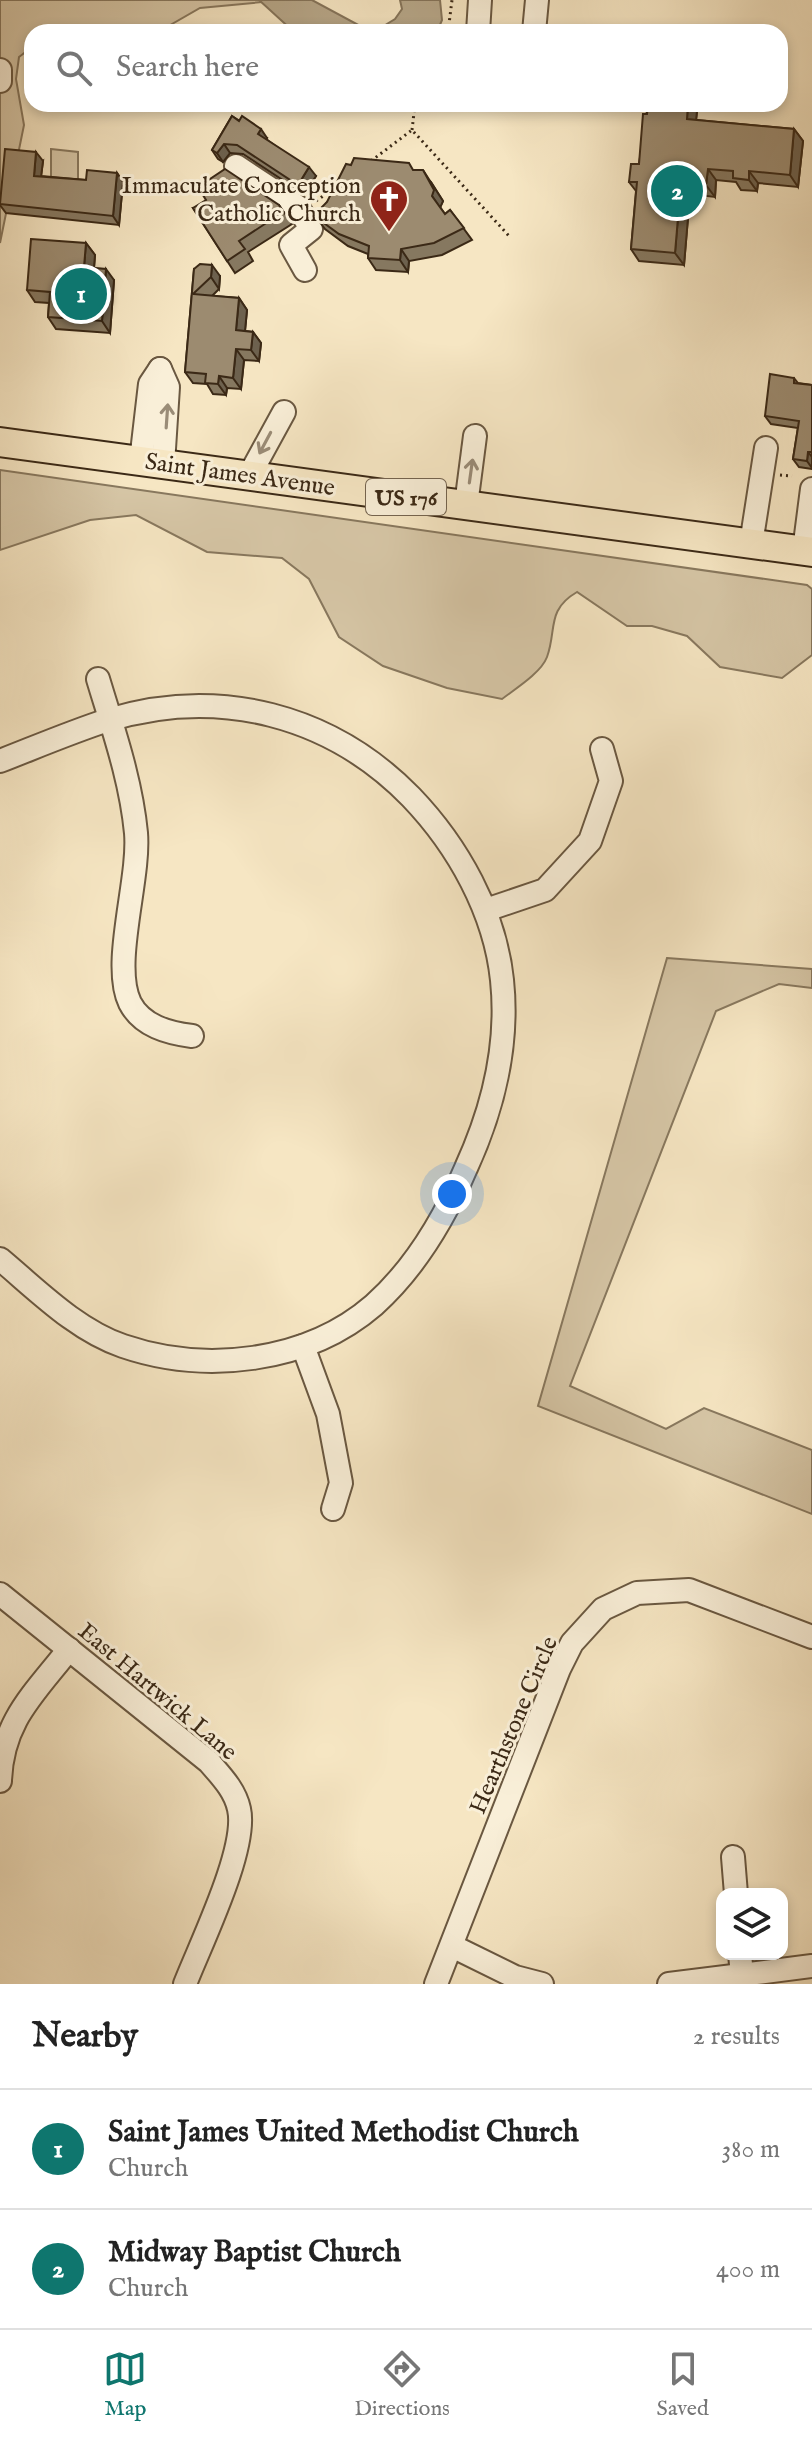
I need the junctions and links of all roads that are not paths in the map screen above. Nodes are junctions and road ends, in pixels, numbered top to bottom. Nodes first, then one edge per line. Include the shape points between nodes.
1 (480, 0) edge
2 (537, 0) edge
3 (478, 24) edge
4 (535, 24) edge
5 (0, 70) edge
6 (0, 81) edge
7 (236, 166) dead end
8 (305, 270) dead end
9 (284, 412) dead end
10 (475, 436) dead end
11 (0, 442) edge
12 (766, 448) dead end
13 (249, 476) junction
14 (812, 489) edge
15 (466, 505) junction
16 (751, 544) junction
17 (808, 552) edge
18 (98, 679) dead end
19 (110, 720) junction
20 (602, 749) dead end
21 (0, 761) edge
22 (486, 910) junction
23 (192, 1036) dead end
24 (0, 1259) edge
25 (303, 1346) junction
26 (333, 1509) dead end
27 (0, 1594) edge
28 (812, 1637) edge
29 (69, 1649) junction
30 (0, 1781) edge
31 (733, 1857) dead end
32 (736, 1888) edge
33 (452, 1946) junction
34 (741, 1965) edge
35 (812, 1966) edge
36 (185, 1984) edge
37 (436, 1984) edge
38 (542, 1984) edge
39 (669, 1984) edge

1 - 3 street
2 - 4 street
5 - 6 street
7 - 8 street via 300,210 311,229 291,245
9 -> 13 street
15 -> 10 street
11 - 13 main road, Saint James Avenue / US 176
12 - 16 street
13 - 15 main road, Saint James Avenue / US 176
14 - 17 street
15 - 16 main road, Saint James Avenue / US 176
16 - 17 main road, Saint James Avenue / US 176
18 - 19 street
19 - 21 street
19 - 22 street via 154,710 259,709 315,728 382,768 441,829
19 - 23 street via 136,832 137,866 124,966 130,1003 160,1032
20 - 22 street via 611,781 590,841 545,890
22 - 25 street via 502,979 503,1050 486,1123 440,1220 410,1264 375,1304
24 - 25 street via 49,1301 119,1345 194,1362 241,1360
25 - 26 street via 328,1414 341,1483
27 - 29 street, East Hartwick Lane
28 - 33 street, Hearthstone Circle via 689,1590 637,1593 603,1609 572,1643 559,1669
29 - 30 street via 13,1720
29 - 36 street, East Hartwick Lane via 209,1762 239,1806 242,1835
31 - 32 street
33 - 37 street, Hearthstone Circle
33 - 38 street via 515,1977
34 - 35 street
34 - 39 street

